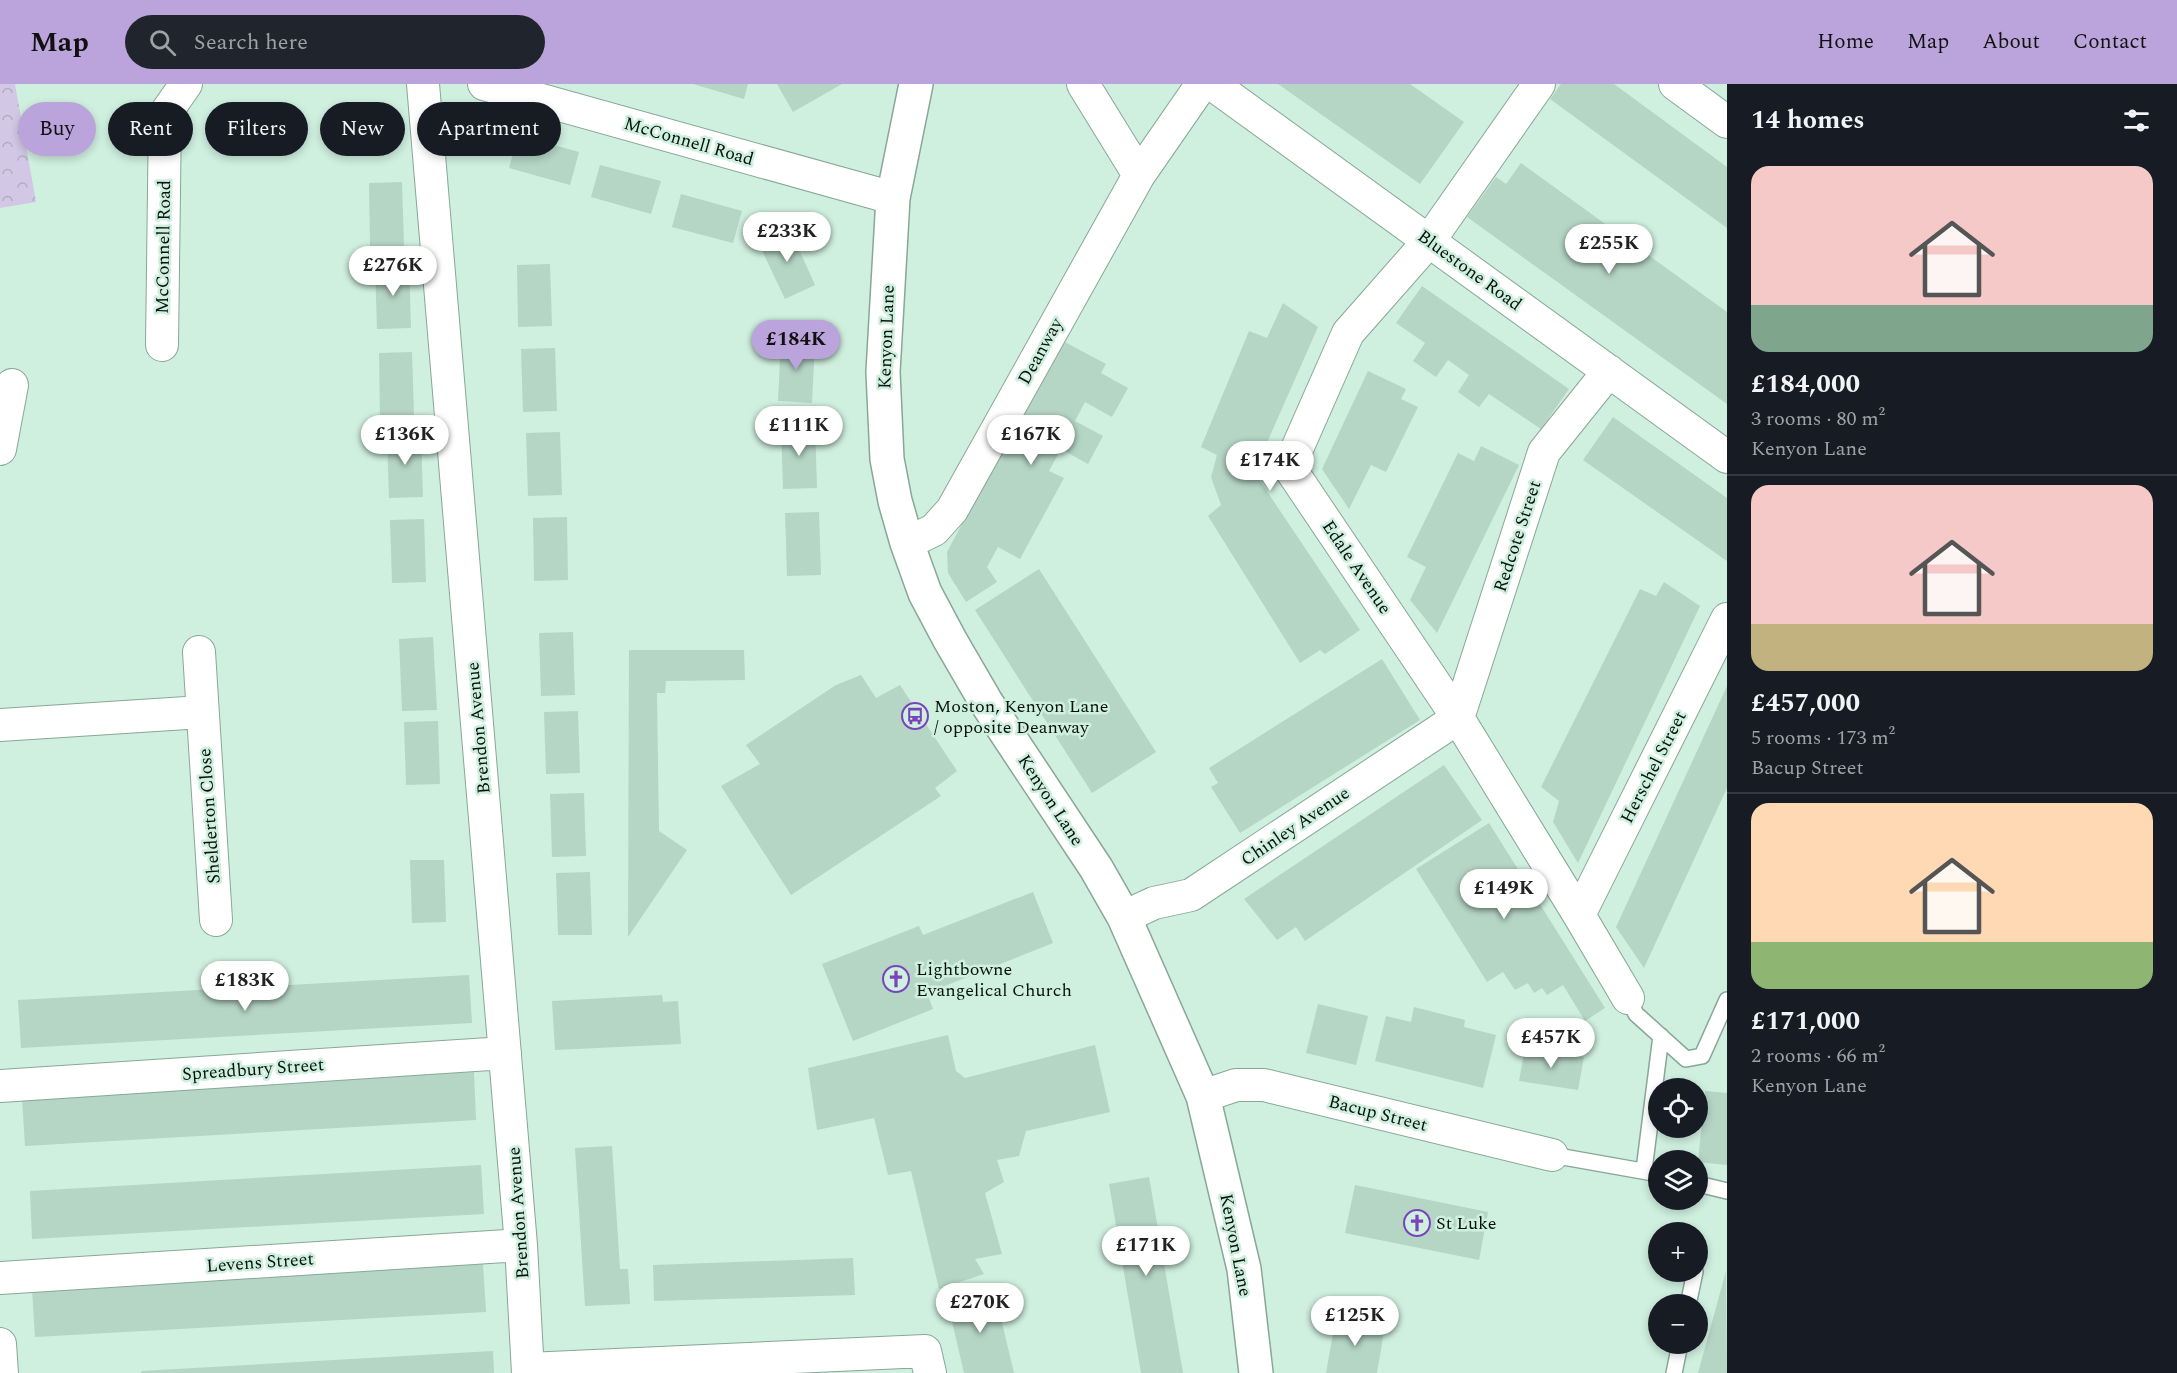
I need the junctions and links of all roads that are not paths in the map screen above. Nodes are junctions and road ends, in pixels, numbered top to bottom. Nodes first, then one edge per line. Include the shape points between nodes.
1 (186, 84) edge
2 (423, 84) edge
3 (484, 84) edge
4 (916, 84) edge
5 (1083, 84) edge
6 (1202, 84) edge
7 (1212, 84) edge
8 (1539, 84) edge
9 (1675, 84) edge
10 (1727, 122) edge
11 (1139, 175) junction
12 (893, 198) junction
13 (1429, 241) junction
14 (162, 345) dead end
15 (1609, 371) junction
16 (12, 386) dead end
17 (0, 449) edge
18 (1727, 457) edge
19 (907, 543) junction
20 (1727, 619) edge
21 (199, 652) dead end
22 (202, 712) junction
23 (1458, 718) junction
24 (0, 725) edge
25 (1580, 915) junction
26 (1124, 917) junction
27 (216, 920) dead end
28 (1628, 998) joint
29 (1727, 1000) edge
30 (1661, 1036) junction
31 (505, 1053) junction
32 (0, 1086) edge
33 (1203, 1096) junction
34 (1653, 1150) edge
35 (1552, 1155) joint
36 (1648, 1171) edge
37 (1708, 1186) edge
38 (1727, 1191) edge
39 (521, 1245) junction
40 (0, 1278) edge
41 (0, 1344) edge
42 (1678, 1354) edge
43 (928, 1362) edge
44 (528, 1371) edge
45 (2, 1373) edge
46 (1256, 1373) edge
47 (1674, 1373) edge

1 - 14 street, McConnell Road via 165,114
2 - 31 street, Brendon Avenue
3 - 12 street, McConnell Road
4 - 12 street, Kenyon Lane
5 - 11 street
6 - 11 street, Deanway
7 - 13 street, Bluestone Road
8 - 13 street, Edale Avenue
9 - 10 street
11 - 19 street, Deanway via 952,510 934,530
12 - 19 street, Kenyon Lane via 883,372 887,459
13 - 15 street, Bluestone Road
13 - 23 street, Edale Avenue via 1348,333 1289,467
15 - 18 street, Bluestone Road
15 - 23 street, Redcote Street via 1544,452
16 - 17 street
19 - 26 street, Kenyon Lane via 950,640
20 - 25 street, Herschel Street
21 - 22 street, Shelderton Close
22 - 24 street
22 - 27 street, Shelderton Close
23 - 25 street, Edale Avenue
23 - 26 street, Chinley Avenue via 1191,895 1154,903
25 - 28 street, Edale Avenue
26 - 33 street, Kenyon Lane
28 - 30 lane via 1636,1014
29 - 30 lane via 1702,1056 1686,1059
30 - 34 lane
31 - 32 street, Spreadbury Street
31 - 39 street, Brendon Avenue
33 - 35 street, Bacup Street via 1236,1086 1263,1086
33 - 46 street, Kenyon Lane via 1244,1269
35 - 36 lane
37 - 38 lane
39 - 40 street, Levens Street
39 - 44 street, Brendon Avenue
41 - 45 street
42 - 47 lane
43 - 44 street

